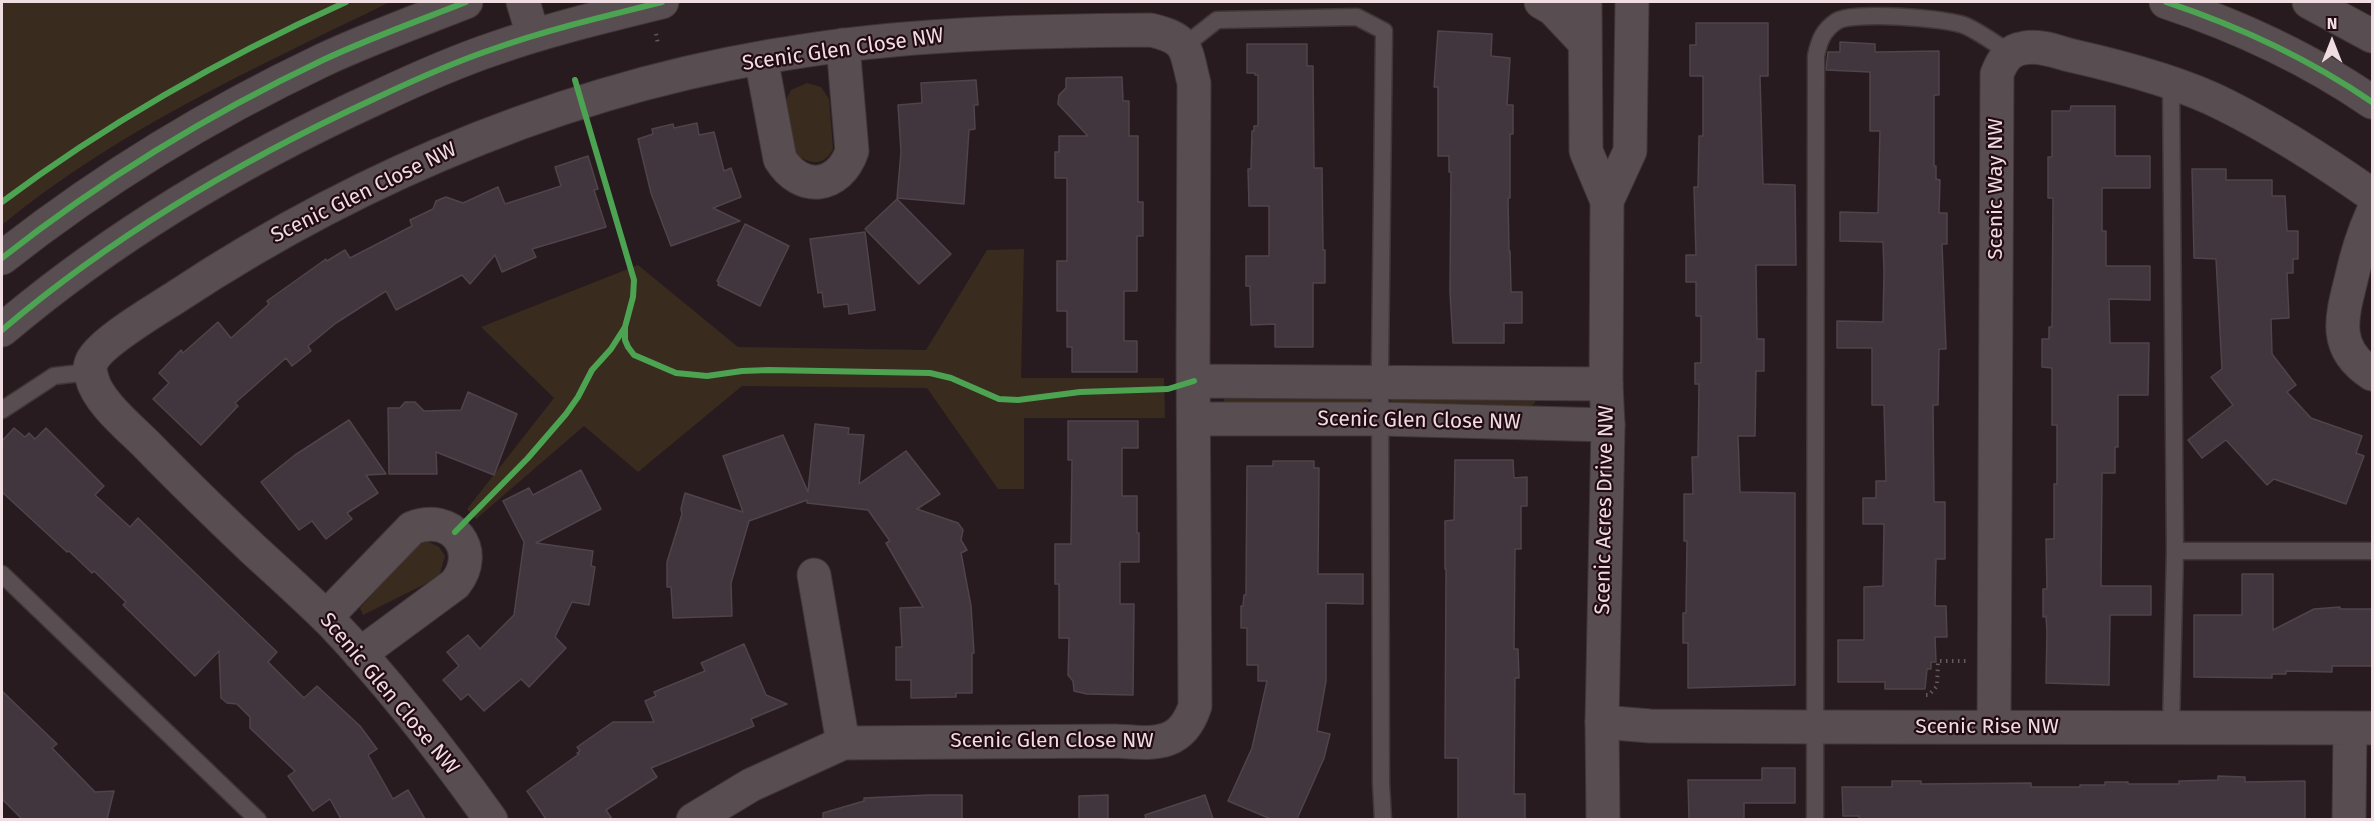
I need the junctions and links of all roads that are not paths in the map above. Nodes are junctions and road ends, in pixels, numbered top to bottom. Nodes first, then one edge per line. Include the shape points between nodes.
1 (466, 2) edge
2 (523, 2) edge
3 (662, 2) edge
4 (1541, 2) edge
5 (1586, 2) edge
6 (1632, 2) edge
7 (2166, 2) edge
8 (2309, 2) edge
9 (533, 35) junction
10 (2373, 36) edge
11 (1586, 43) junction
12 (843, 45) junction
13 (1184, 46) junction
14 (2010, 52) junction
15 (761, 58) junction
16 (2171, 84) junction
17 (2373, 102) edge
18 (2373, 195) edge
19 (1607, 201) junction
20 (2373, 214) edge
21 (2, 258) edge
22 (2, 330) edge
23 (90, 372) junction
24 (2373, 374) edge
25 (1194, 381) junction
26 (1381, 382) junction
27 (1606, 384) junction
28 (2, 410) edge
29 (1194, 419) junction
30 (1380, 419) junction
31 (1608, 425) junction
32 (2175, 551) junction
33 (2373, 551) edge
34 (2, 574) edge
35 (814, 574) dead end
36 (326, 617) junction
37 (360, 654) junction
38 (1602, 722) junction
39 (1815, 727) junction
40 (1994, 727) junction
41 (2171, 727) junction
42 (2361, 728) edge
43 (843, 743) junction
44 (258, 819) edge
45 (491, 819) edge
46 (693, 819) edge
47 (1383, 819) edge
48 (1603, 819) edge
49 (1815, 819) edge
50 (2349, 819) edge

1 - 21 street via 324,60 199,125 106,182
2 - 9 street
3 - 9 street
4 - 11 street
5 - 11 street, Scenic Acres Drive NW
6 - 19 street, Scenic Acres Drive NW via 1630,151
7 - 17 street via 2288,52
8 - 10 street
9 - 22 street via 478,54 365,103 203,186 92,260
11 - 19 street, Scenic Acres Drive NW via 1586,151
12 - 13 street, Scenic Glen Close NW via 1018,31 1151,30 1171,35
12 - 15 street, Scenic Glen Close NW
12 - 15 street via 852,151 841,172 820,182 796,178 780,159
13 - 25 street, Scenic Glen Close NW via 1194,83
13 - 26 lane via 1217,20 1357,17 1384,31
14 - 16 street via 2025,47 2044,49
14 - 39 lane via 1965,25 1907,17 1860,16 1839,20 1819,41
14 - 40 street, Scenic Way NW via 1996,74
15 - 23 street, Scenic Glen Close NW via 581,103 403,169 222,267 121,334 94,357
16 - 18 street via 2222,103 2259,123
16 - 32 lane
19 - 27 street, Scenic Acres Drive NW
20 - 24 street via 2357,255 2342,317 2346,346 2354,359
23 - 28 lane via 54,376
23 - 36 street, Scenic Glen Close NW via 94,385 119,417
25 - 26 street, Scenic Glen Close NW
25 - 29 street, Scenic Glen Close NW
26 - 27 street, Scenic Glen Close NW
26 - 30 lane
27 - 31 street, Scenic Acres Drive NW
29 - 30 street, Scenic Glen Close NW
29 - 43 street, Scenic Glen Close NW via 1195,706 1184,729 1168,739 1150,743
30 - 31 street, Scenic Glen Close NW
30 - 47 lane
31 - 38 street, Scenic Acres Drive NW
32 - 33 lane
32 - 41 lane
34 - 44 lane
35 - 43 street
36 - 37 street, Scenic Glen Close NW
36 - 37 street via 412,528 434,523 455,532 462,542 465,564 455,584
37 - 45 street, Scenic Glen Close NW via 448,760
38 - 39 street, Scenic Rise NW
38 - 48 street, Scenic Acres Drive NW
39 - 40 street, Scenic Rise NW
39 - 49 lane
40 - 41 street, Scenic Rise NW
41 - 42 street, Scenic Rise NW
42 - 50 street
43 - 46 street, Scenic Glen Close NW via 751,785

